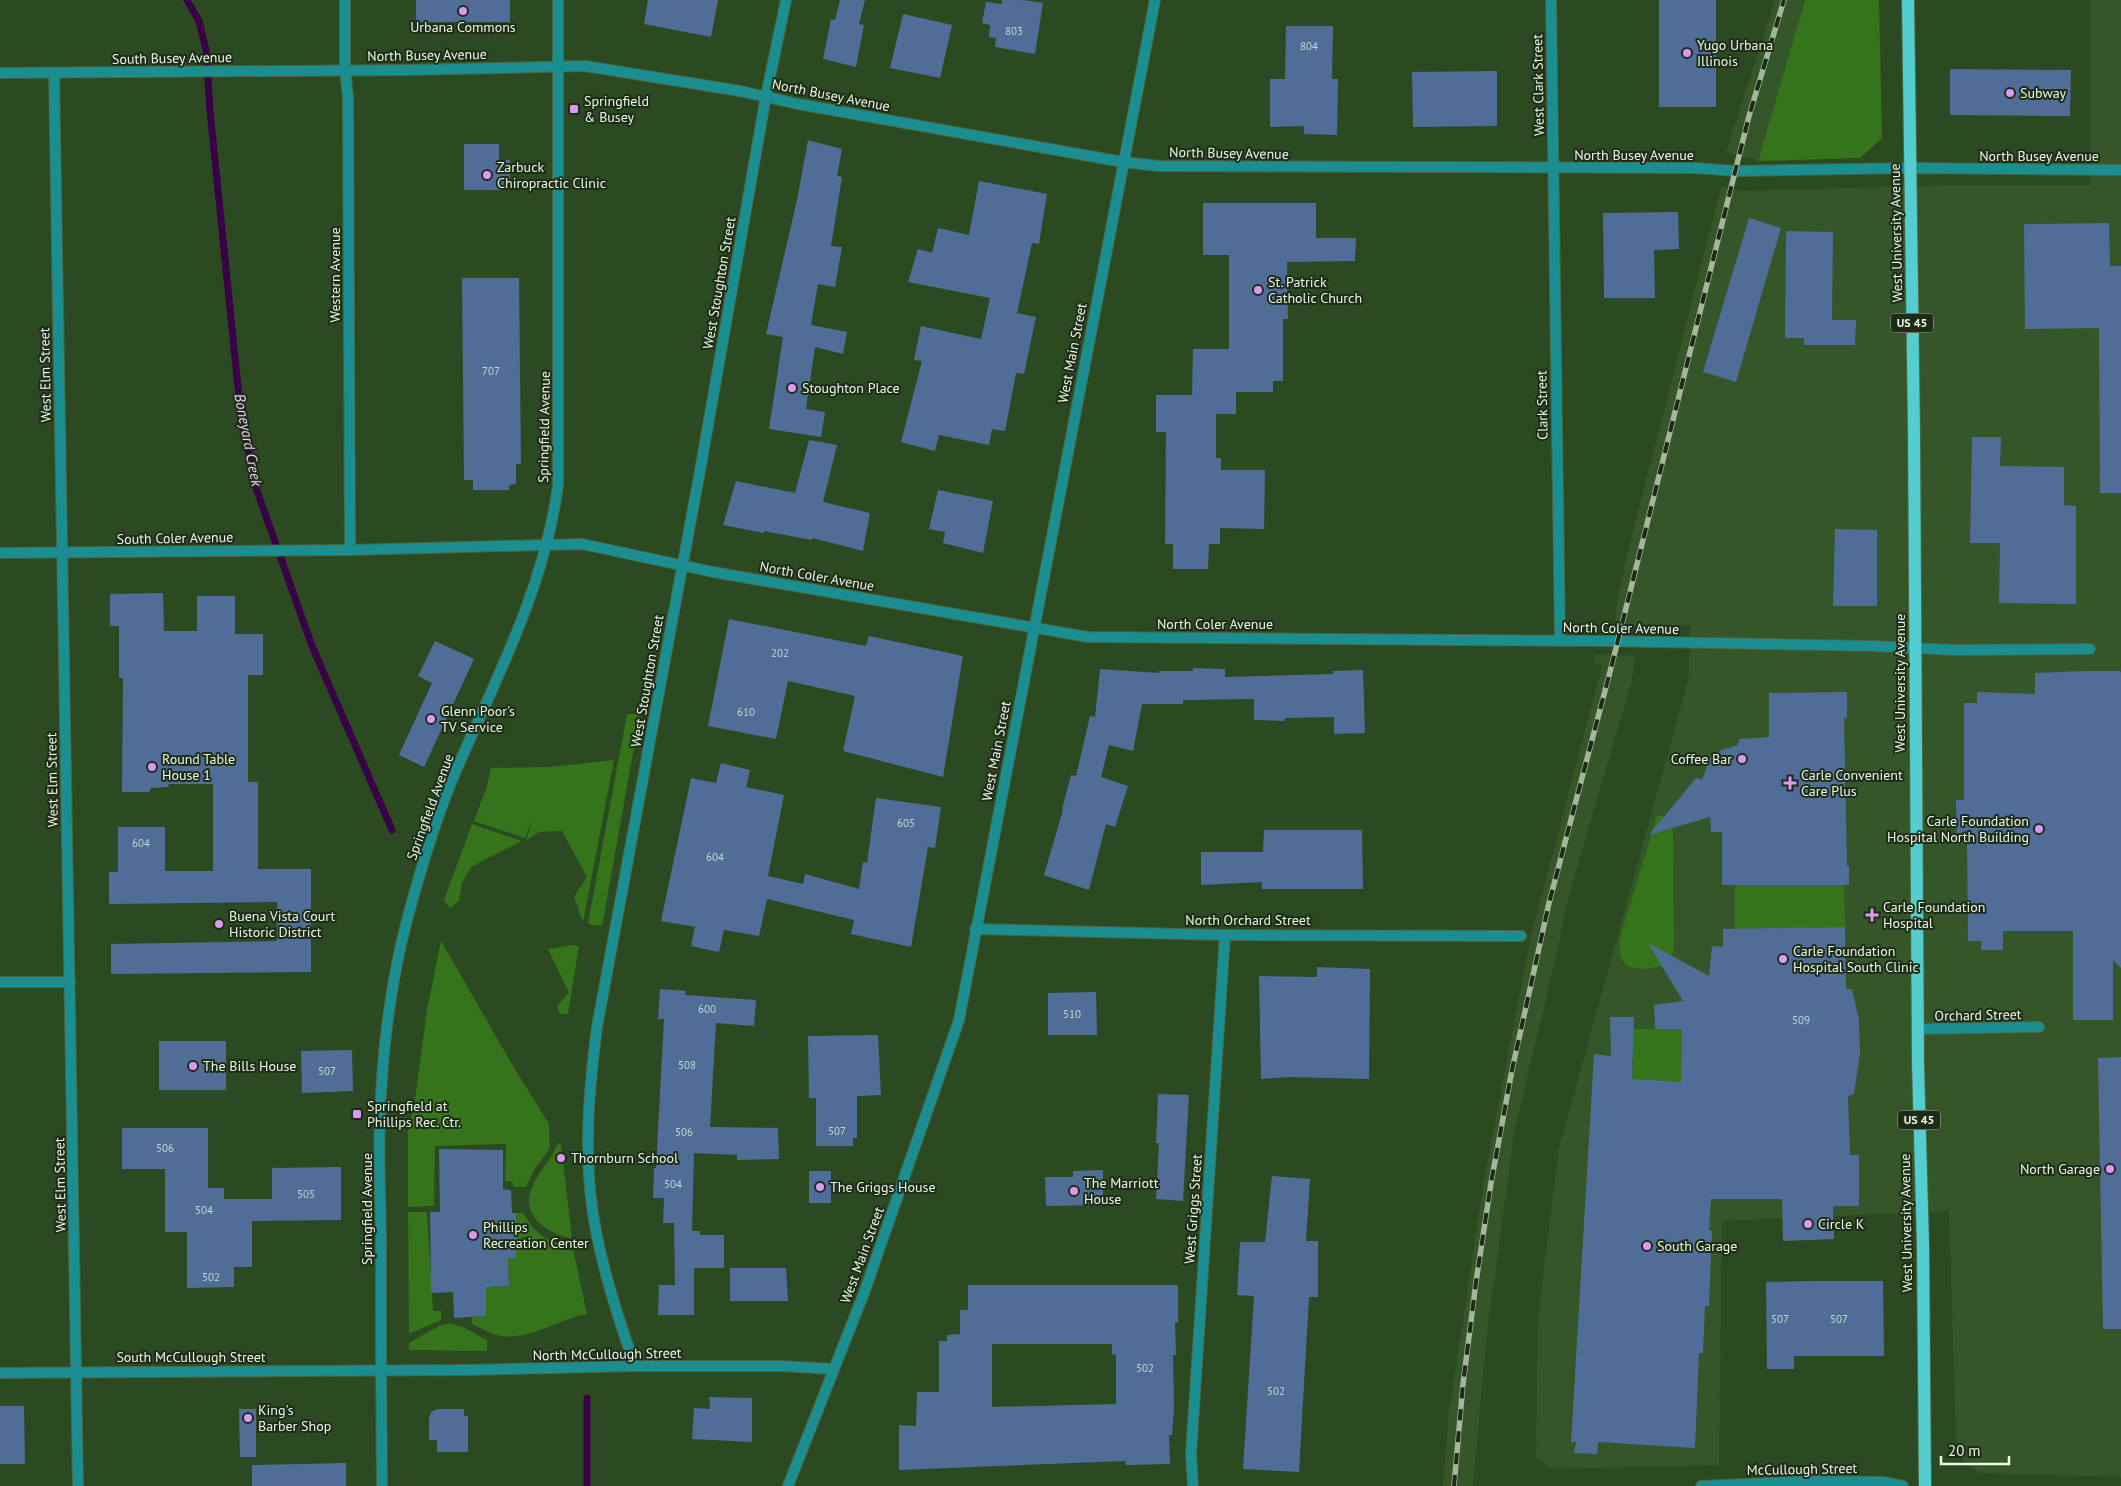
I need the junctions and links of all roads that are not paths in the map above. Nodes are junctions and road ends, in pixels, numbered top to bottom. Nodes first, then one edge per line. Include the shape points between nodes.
1 (345, 0) edge
2 (558, 0) edge
3 (786, 0) edge
4 (1155, 0) edge
5 (1551, 0) edge
6 (1908, 0) edge
7 (558, 66) junction
8 (345, 70) junction
9 (0, 73) edge
10 (54, 73) junction
11 (766, 96) junction
12 (1123, 162) junction
13 (1910, 168) junction
14 (1553, 169) junction
15 (2121, 170) edge
16 (547, 544) junction
17 (350, 550) junction
18 (0, 553) edge
19 (62, 554) junction
20 (681, 565) junction
21 (1033, 628) junction
22 (1560, 641) junction
23 (1915, 649) junction
24 (2090, 649) dead end
25 (975, 929) junction
26 (1225, 934) junction
27 (1521, 936) dead end
28 (0, 982) edge
29 (70, 982) junction
30 (2039, 1028) dead end
31 (1918, 1030) junction
32 (635, 1366) junction
33 (382, 1369) junction
34 (832, 1369) junction
35 (77, 1372) junction
36 (0, 1373) edge
37 (78, 1486) edge
38 (382, 1486) edge
39 (788, 1486) edge
40 (1193, 1486) edge
41 (1701, 1486) edge
42 (1903, 1486) edge
43 (1925, 1486) edge

1 - 8 street, Western Avenue
2 - 7 street, Springfield Avenue
3 - 11 street, West Stoughton Street
4 - 12 street, West Main Street
5 - 14 street, West Clark Street
6 - 13 main road, West University Avenue / US 45
7 - 8 street, North Busey Avenue
7 - 11 street, North Busey Avenue via 604,68
7 - 16 street, Springfield Avenue via 558,485
8 - 10 street, South Busey Avenue
8 - 17 street, Western Avenue via 348,97
9 - 10 street, South Busey Avenue
10 - 19 street, West Elm Street
11 - 12 street, North Busey Avenue
11 - 20 street, West Stoughton Street
12 - 14 street, North Busey Avenue via 1159,166
12 - 21 street, West Main Street
13 - 14 street, North Busey Avenue via 1735,171 1696,168
13 - 15 street, North Busey Avenue
13 - 23 main road, West University Avenue / US 45
14 - 22 street, Clark Street
16 - 17 street, North Coler Avenue
16 - 20 street, North Coler Avenue via 582,544
16 - 33 street, Springfield Avenue via 518,633 440,815 397,964 388,1018 380,1118
17 - 19 street, South Coler Avenue
18 - 19 street, South Coler Avenue
19 - 29 street, West Elm Street
20 - 21 street, North Coler Avenue
20 - 32 street, West Stoughton Street via 590,1079 590,1190 598,1241
21 - 22 street, North Coler Avenue via 1088,637
21 - 25 street, West Main Street
22 - 23 street, North Coler Avenue
23 - 24 street, North Coler Avenue
23 - 31 main road, West University Avenue / US 45
25 - 26 street, North Orchard Street
25 - 34 street, West Main Street via 959,1020 864,1293
26 - 27 street, North Orchard Street
26 - 40 street, West Griggs Street via 1191,1454
28 - 29 street
29 - 35 street, West Elm Street
30 - 31 street, Orchard Street
31 - 43 main road, West University Avenue / US 45
32 - 33 street, North McCullough Street
32 - 34 street, North McCullough Street
33 - 35 street, South McCullough Street
33 - 38 street, Springfield Avenue
34 - 39 street, West Main Street
35 - 36 street, South McCullough Street
35 - 37 street, West Elm Street
41 - 42 street, McCullough Street via 1813,1481 1883,1482

